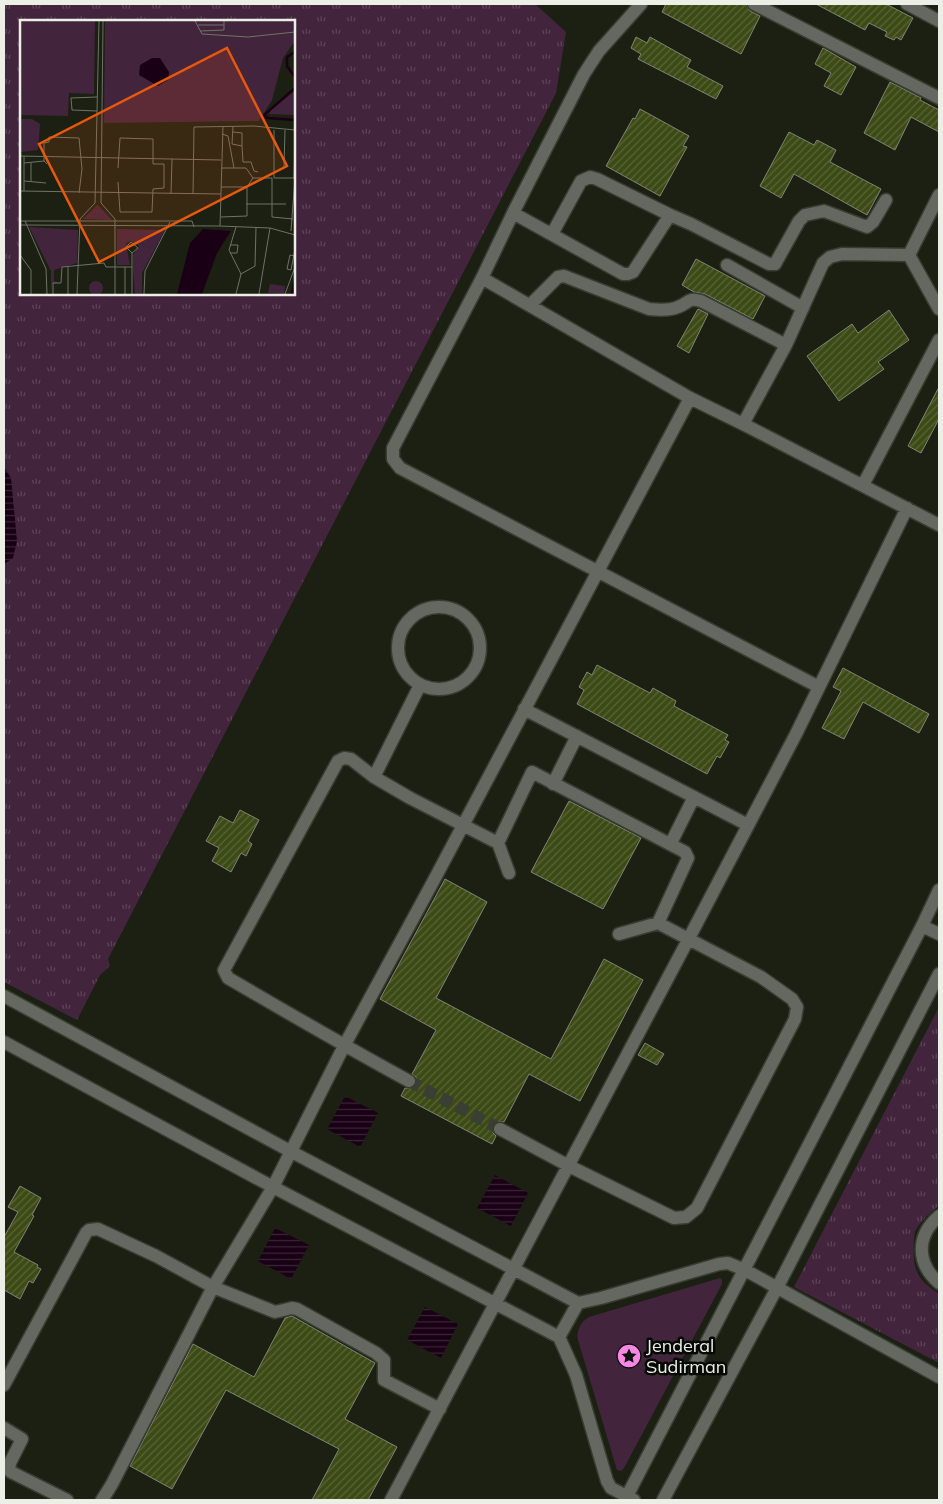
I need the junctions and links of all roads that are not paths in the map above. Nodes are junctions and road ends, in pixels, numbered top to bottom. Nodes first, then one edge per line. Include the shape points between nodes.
1 (641, 4) edge
2 (754, 4) edge
3 (907, 4) edge
4 (939, 21) edge
5 (939, 98) edge
6 (939, 195) edge
7 (886, 200) dead end
8 (513, 213) junction
9 (670, 215) junction
10 (552, 234) junction
11 (909, 255) junction
12 (726, 265) dead end
13 (482, 278) junction
14 (530, 305) junction
15 (803, 308) junction
16 (939, 309) edge
17 (939, 340) edge
18 (786, 345) junction
19 (690, 398) junction
20 (744, 424) junction
21 (863, 485) junction
22 (907, 508) junction
23 (939, 525) edge
24 (597, 571) junction
25 (420, 685) junction
26 (819, 687) junction
27 (524, 709) junction
28 (577, 736) junction
29 (374, 777) junction
30 (553, 784) junction
31 (694, 797) junction
32 (463, 825) junction
33 (748, 825) junction
34 (498, 843) junction
35 (671, 843) junction
36 (509, 873) dead end
37 (939, 890) edge
38 (658, 923) junction
39 (922, 926) junction
40 (619, 934) dead end
41 (939, 934) edge
42 (688, 940) junction
43 (939, 974) edge
44 (4, 996) edge
45 (4, 1042) edge
46 (344, 1046) junction
47 (409, 1081) tunnel mouth
48 (500, 1129) tunnel mouth
49 (290, 1151) junction
50 (569, 1166) junction
51 (273, 1187) junction
52 (939, 1216) edge
53 (513, 1269) junction
54 (745, 1270) junction
55 (939, 1283) edge
56 (213, 1287) junction
57 (777, 1288) junction
58 (578, 1302) junction
59 (494, 1304) junction
60 (558, 1338) junction
61 (939, 1376) edge
62 (4, 1385) edge
63 (440, 1409) junction
64 (4, 1428) edge
65 (629, 1499) edge
66 (67, 1500) edge
67 (102, 1500) edge
68 (391, 1500) edge
69 (663, 1500) edge

1 - 8 lane via 599,50 584,74
2 - 5 lane
3 - 4 lane
6 - 11 lane
7 - 9 lane via 867,226 824,211 805,216 775,264 769,264
8 - 10 lane
8 - 13 lane
9 - 10 lane via 590,177 581,181
9 - 10 lane via 633,272 628,274
11 - 15 lane via 842,254 830,257 823,263
11 - 16 lane
12 - 15 lane
13 - 14 lane
13 - 24 lane via 393,448 393,459 400,468
14 - 18 lane via 558,277 564,276 649,309 660,310 678,307 690,300 701,301
14 - 19 lane
15 - 18 lane
17 - 21 lane
18 - 20 lane
19 - 20 lane
19 - 24 lane
20 - 21 lane
21 - 22 lane
22 - 23 lane
22 - 26 lane
24 - 26 lane
24 - 27 lane
25 - 25 lane via 408,676 400,663 397,648 400,633 408,620 420,610 435,606 464,614 480,640 480,655 474,669 464,680 450,687 435,689
25 - 29 lane
26 - 33 lane
27 - 28 lane
27 - 32 lane
28 - 30 lane
28 - 31 lane
29 - 32 lane
29 - 46 lane via 351,759 338,761 224,970 228,978
30 - 34 lane via 530,773
30 - 35 lane
31 - 33 lane
31 - 35 lane
32 - 34 lane
32 - 46 lane
33 - 42 lane
34 - 36 lane
35 - 38 lane via 685,852 688,858
37 - 39 lane
38 - 40 lane
38 - 42 lane
39 - 41 lane
39 - 54 lane
42 - 50 lane
42 - 50 lane via 761,977 792,999 797,1007 796,1019 697,1208 686,1217 674,1218
43 - 57 lane
44 - 49 lane
45 - 51 lane
46 - 47 lane
46 - 49 lane
48 - 50 lane
49 - 51 lane
49 - 53 lane
50 - 53 lane
51 - 56 lane
51 - 59 lane
52 - 55 lane via 924,1235 921,1248 929,1274
53 - 58 lane
53 - 59 lane
54 - 57 lane
54 - 58 lane via 728,1263 719,1264
54 - 65 lane
56 - 62 lane via 98,1228 89,1230
56 - 63 lane via 275,1312 297,1309 376,1353 384,1360 384,1380
56 - 67 lane
57 - 61 lane
57 - 69 lane
58 - 60 lane
59 - 60 lane
59 - 63 lane
60 - 65 lane via 576,1375 607,1480 611,1488
63 - 68 lane
64 - 66 lane via 22,1439 9,1470

